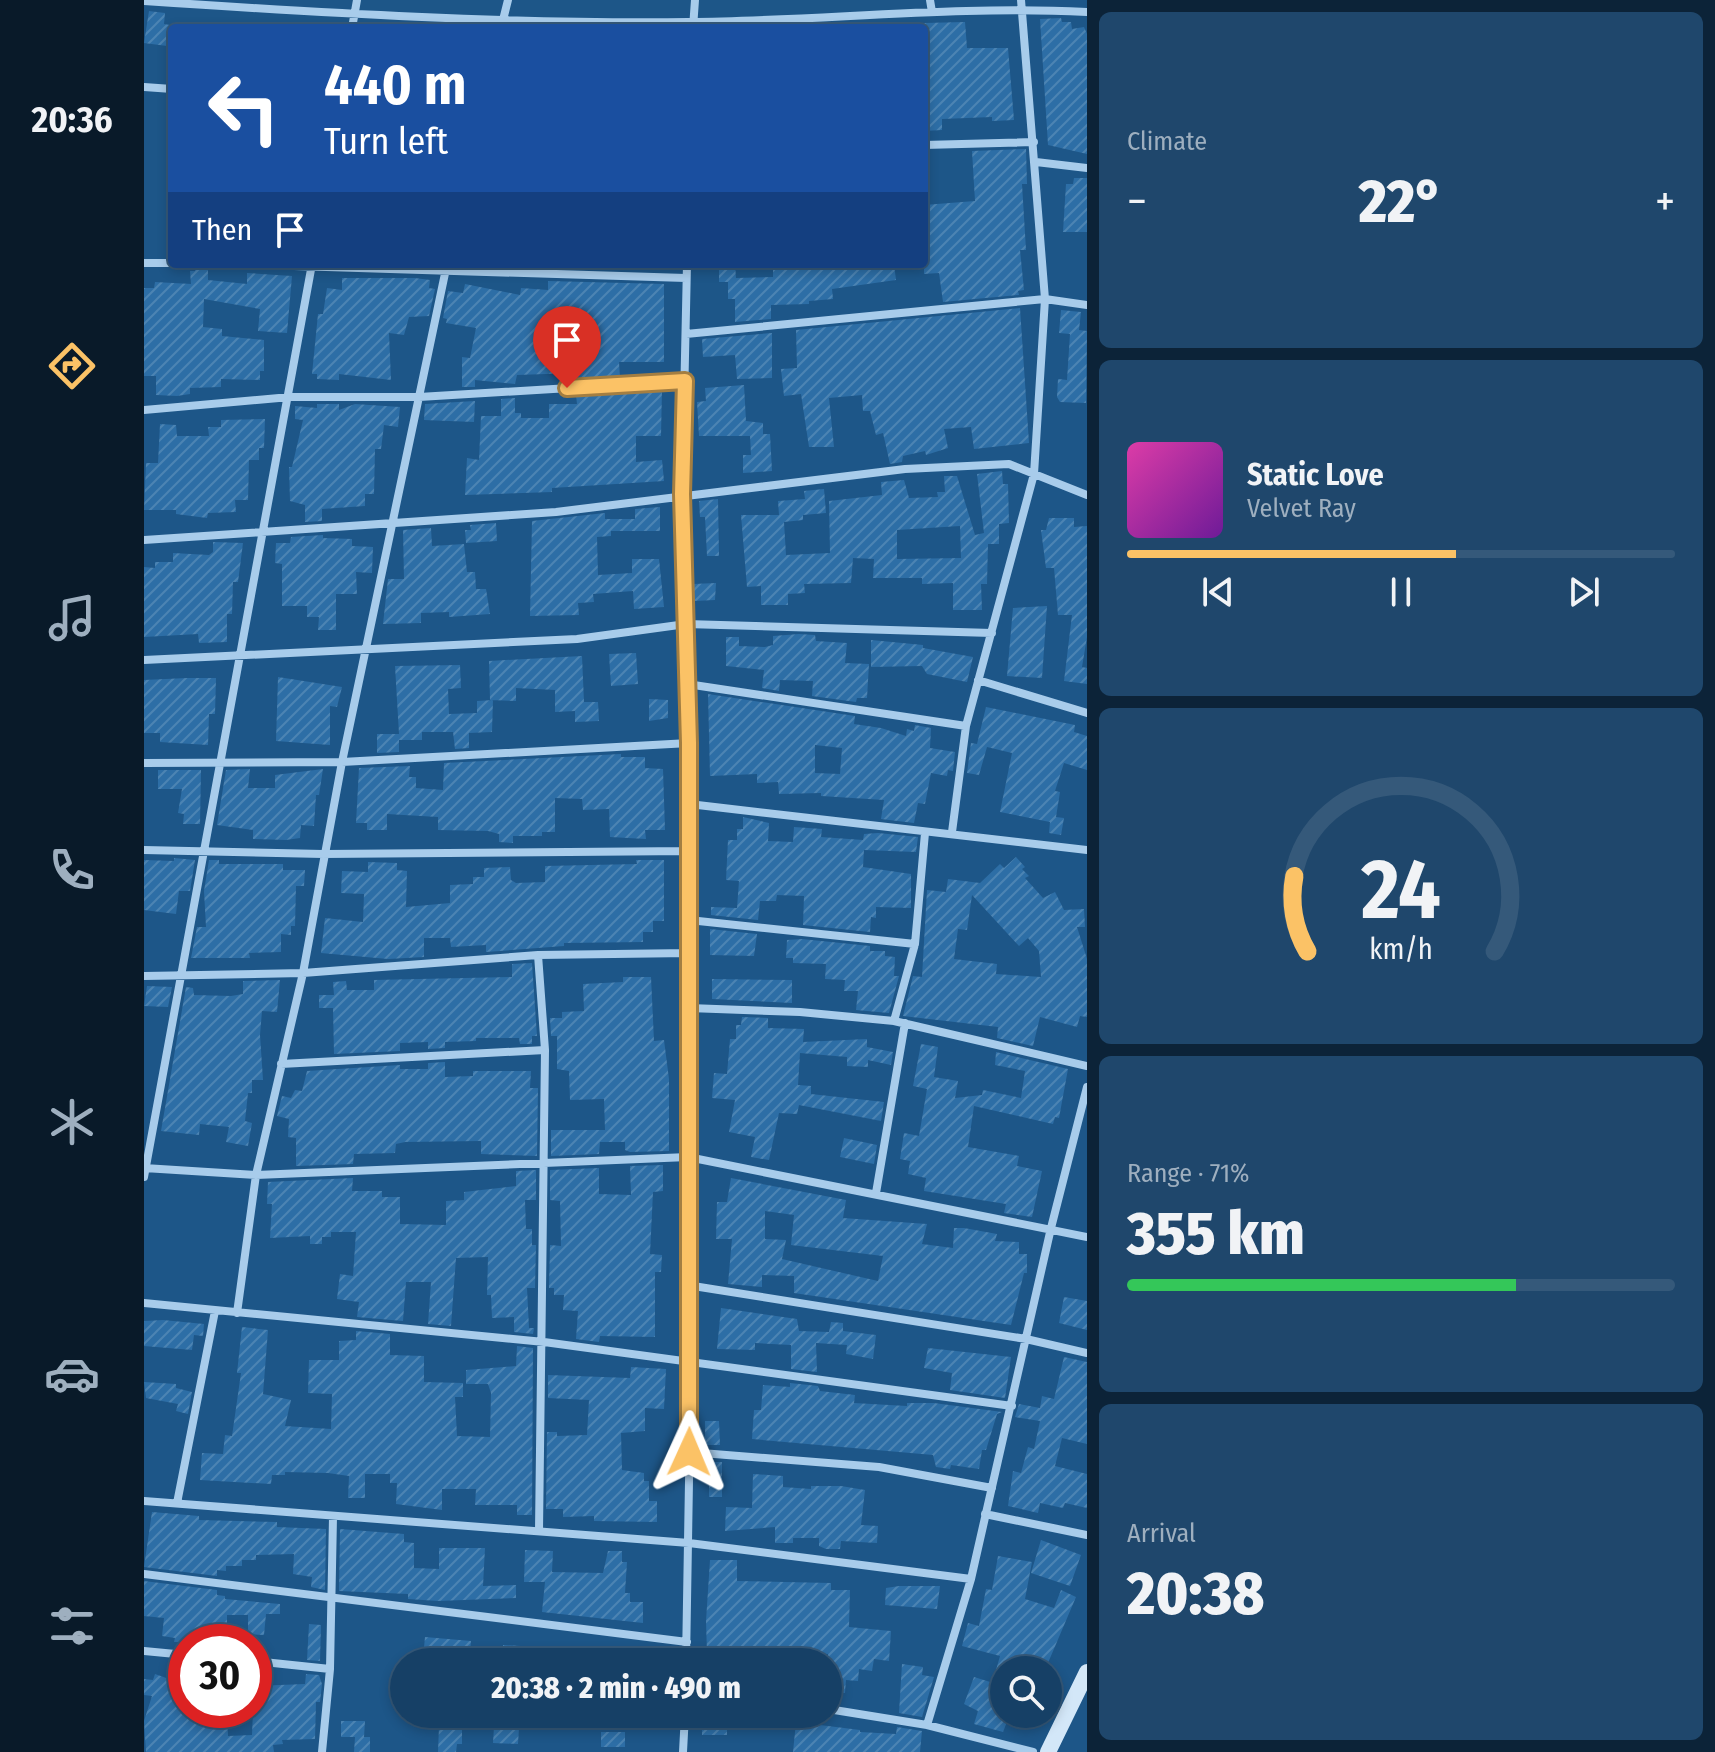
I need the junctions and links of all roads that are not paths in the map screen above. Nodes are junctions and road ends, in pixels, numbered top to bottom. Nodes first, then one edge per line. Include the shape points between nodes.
1 (357, 0) edge
2 (508, 0) edge
3 (695, 0) edge
4 (930, 0) edge
5 (144, 1) edge
6 (1021, 4) edge
7 (932, 12) junction
8 (1087, 12) edge
9 (354, 15) junction
10 (353, 24) edge
11 (502, 24) edge
12 (693, 24) edge
13 (711, 24) edge
14 (144, 87) edge
15 (168, 89) edge
16 (1034, 142) junction
17 (928, 145) edge
18 (1036, 162) junction
19 (1087, 168) edge
20 (144, 263) edge
21 (168, 263) edge
22 (312, 268) edge
23 (446, 268) edge
24 (486, 268) edge
25 (687, 268) edge
26 (686, 278) junction
27 (1045, 299) junction
28 (1087, 305) edge
29 (686, 334) junction
30 (685, 381) junction
31 (290, 397) junction
32 (419, 397) junction
33 (144, 410) edge
34 (1034, 474) junction
35 (682, 494) junction
36 (1087, 495) edge
37 (391, 521) junction
38 (263, 531) junction
39 (144, 540) edge
40 (686, 624) junction
41 (992, 633) junction
42 (365, 651) junction
43 (240, 656) junction
44 (144, 660) edge
45 (978, 680) junction
46 (687, 684) junction
47 (1087, 713) edge
48 (966, 726) junction
49 (689, 743) junction
50 (342, 762) junction
51 (144, 763) edge
52 (220, 763) junction
53 (689, 804) junction
54 (952, 832) junction
55 (925, 833) junction
56 (144, 850) edge
57 (1087, 850) edge
58 (689, 851) junction
59 (204, 852) junction
60 (323, 854) junction
61 (689, 920) junction
62 (915, 944) junction
63 (689, 953) junction
64 (538, 955) junction
65 (303, 973) junction
66 (144, 976) edge
67 (180, 977) junction
68 (689, 1008) junction
69 (894, 1021) junction
70 (905, 1023) junction
71 (545, 1050) junction
72 (281, 1064) junction
73 (1087, 1066) edge
74 (1087, 1087) edge
75 (688, 1157) junction
76 (545, 1160) junction
77 (145, 1171) edge
78 (256, 1175) junction
79 (876, 1193) junction
80 (1051, 1228) junction
81 (1087, 1237) edge
82 (687, 1285) junction
83 (144, 1303) edge
84 (215, 1311) junction
85 (237, 1313) junction
86 (1026, 1339) junction
87 (544, 1342) junction
88 (1087, 1353) edge
89 (691, 1361) junction
90 (1012, 1406) junction
91 (689, 1452) junction
92 (992, 1488) junction
93 (144, 1501) edge
94 (177, 1503) junction
95 (985, 1514) junction
96 (333, 1517) junction
97 (539, 1531) junction
98 (1087, 1535) edge
99 (689, 1543) junction
100 (144, 1574) edge
101 (971, 1579) junction
102 (332, 1596) junction
103 (687, 1642) junction
104 (687, 1648) edge
105 (144, 1651) edge
106 (168, 1653) edge
107 (272, 1663) edge
108 (330, 1669) junction
109 (1087, 1672) edge
110 (842, 1711) edge
111 (927, 1725) junction
112 (684, 1728) edge
113 (322, 1752) edge
114 (683, 1752) edge
115 (1033, 1752) edge
116 (1048, 1752) edge

1 - 9 street
2 - 11 street
3 - 12 street
4 - 7 street
5 - 9 street
6 - 7 street
6 - 8 street
6 - 16 street
7 - 13 street
9 - 10 street
9 - 11 street
14 - 15 street
16 - 17 street
16 - 18 street
18 - 19 street
18 - 27 street
20 - 21 street
22 - 31 street
23 - 32 street
24 - 26 street
25 - 26 street
26 - 29 street
27 - 28 street
27 - 29 street
27 - 34 street
29 - 30 street
30 - 32 street
30 - 35 street
31 - 32 street
31 - 33 street
31 - 38 street
32 - 37 street
34 - 35 street via 1009,464 905,469
34 - 36 street
34 - 41 street
35 - 37 street via 556,512
35 - 40 street
37 - 38 street
37 - 42 street
38 - 39 street
38 - 43 street
40 - 41 street
40 - 42 street via 577,639
40 - 46 street
41 - 45 street
42 - 43 street
42 - 50 street
43 - 44 street
43 - 52 street
45 - 47 street
45 - 48 street
46 - 48 street
46 - 49 street
48 - 54 street
49 - 50 street
49 - 53 street
50 - 52 street
50 - 60 street
51 - 52 street
52 - 59 street
53 - 55 street
53 - 58 street
54 - 55 street
54 - 57 street
55 - 62 street
56 - 59 street
58 - 60 street
58 - 61 street
59 - 60 street
59 - 67 street
60 - 65 street
61 - 62 street
61 - 63 street
62 - 69 street
63 - 64 street
63 - 68 street
64 - 65 street
64 - 71 street
65 - 67 street
65 - 72 street
66 - 67 street
67 - 77 street
68 - 69 street
68 - 75 street
69 - 70 street
70 - 73 street
70 - 79 street
71 - 72 street
71 - 76 street
72 - 78 street
74 - 80 street
75 - 76 street
75 - 79 street
75 - 82 street
76 - 78 street
76 - 87 street
77 - 78 street
78 - 85 street
79 - 80 street
80 - 81 street
80 - 86 street
82 - 86 street
82 - 89 street
83 - 84 street
84 - 85 street
84 - 94 street
85 - 87 street
86 - 88 street
86 - 90 street
87 - 89 street
87 - 97 street
89 - 90 street
89 - 91 street
90 - 92 street
91 - 92 street via 879,1467
91 - 99 street
92 - 95 street
93 - 94 street
94 - 96 street
95 - 98 street
95 - 101 street
96 - 97 street
96 - 102 street
97 - 99 street
99 - 101 street
99 - 103 street
100 - 102 street
101 - 111 street
102 - 103 street
102 - 108 street
103 - 104 street
105 - 106 street
107 - 108 street
108 - 113 street
109 - 116 street
110 - 111 street
111 - 115 street
112 - 114 street

